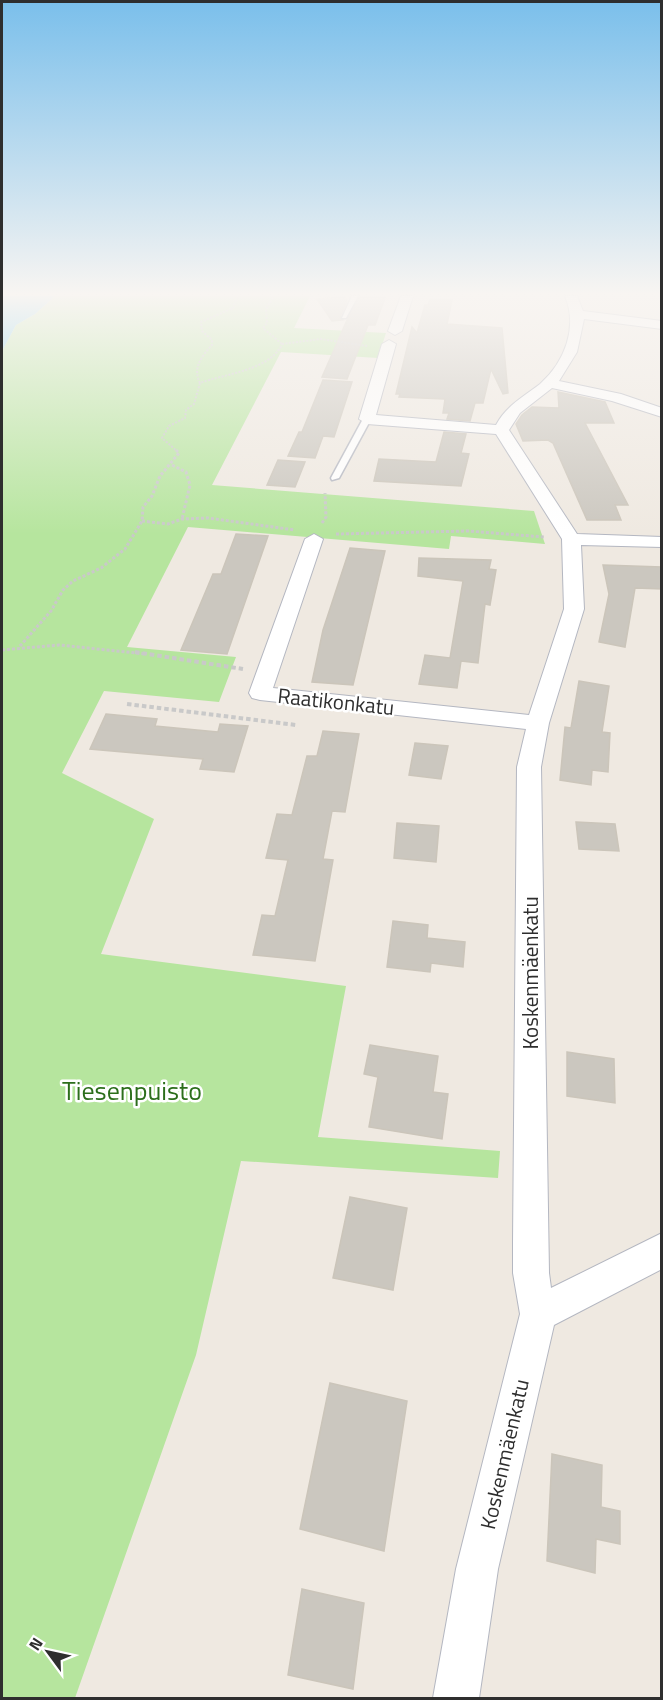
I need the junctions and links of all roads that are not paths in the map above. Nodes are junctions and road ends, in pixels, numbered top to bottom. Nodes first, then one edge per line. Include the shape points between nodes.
1 (380, 375) edge
2 (556, 375) edge
3 (550, 383) junction
4 (662, 413) edge
5 (367, 419) junction
6 (501, 430) junction
7 (335, 478) road end
8 (315, 536) road end
9 (571, 539) junction
10 (662, 542) edge
11 (538, 723) junction
12 (662, 1250) edge
13 (538, 1314) junction
14 (456, 1698) edge

1 - 5 street
2 - 3 street
3 - 4 street via 616,397
3 - 6 street via 512,410
5 - 6 street
5 - 7 lane
6 - 9 street
8 - 11 street, Raatikonkatu via 260,693
9 - 10 street
9 - 11 street, Koskenmäenkatu via 574,609
11 - 13 street, Koskenmäenkatu via 529,767 531,1273
12 - 13 street
13 - 14 street, Koskenmäenkatu via 474,1585

